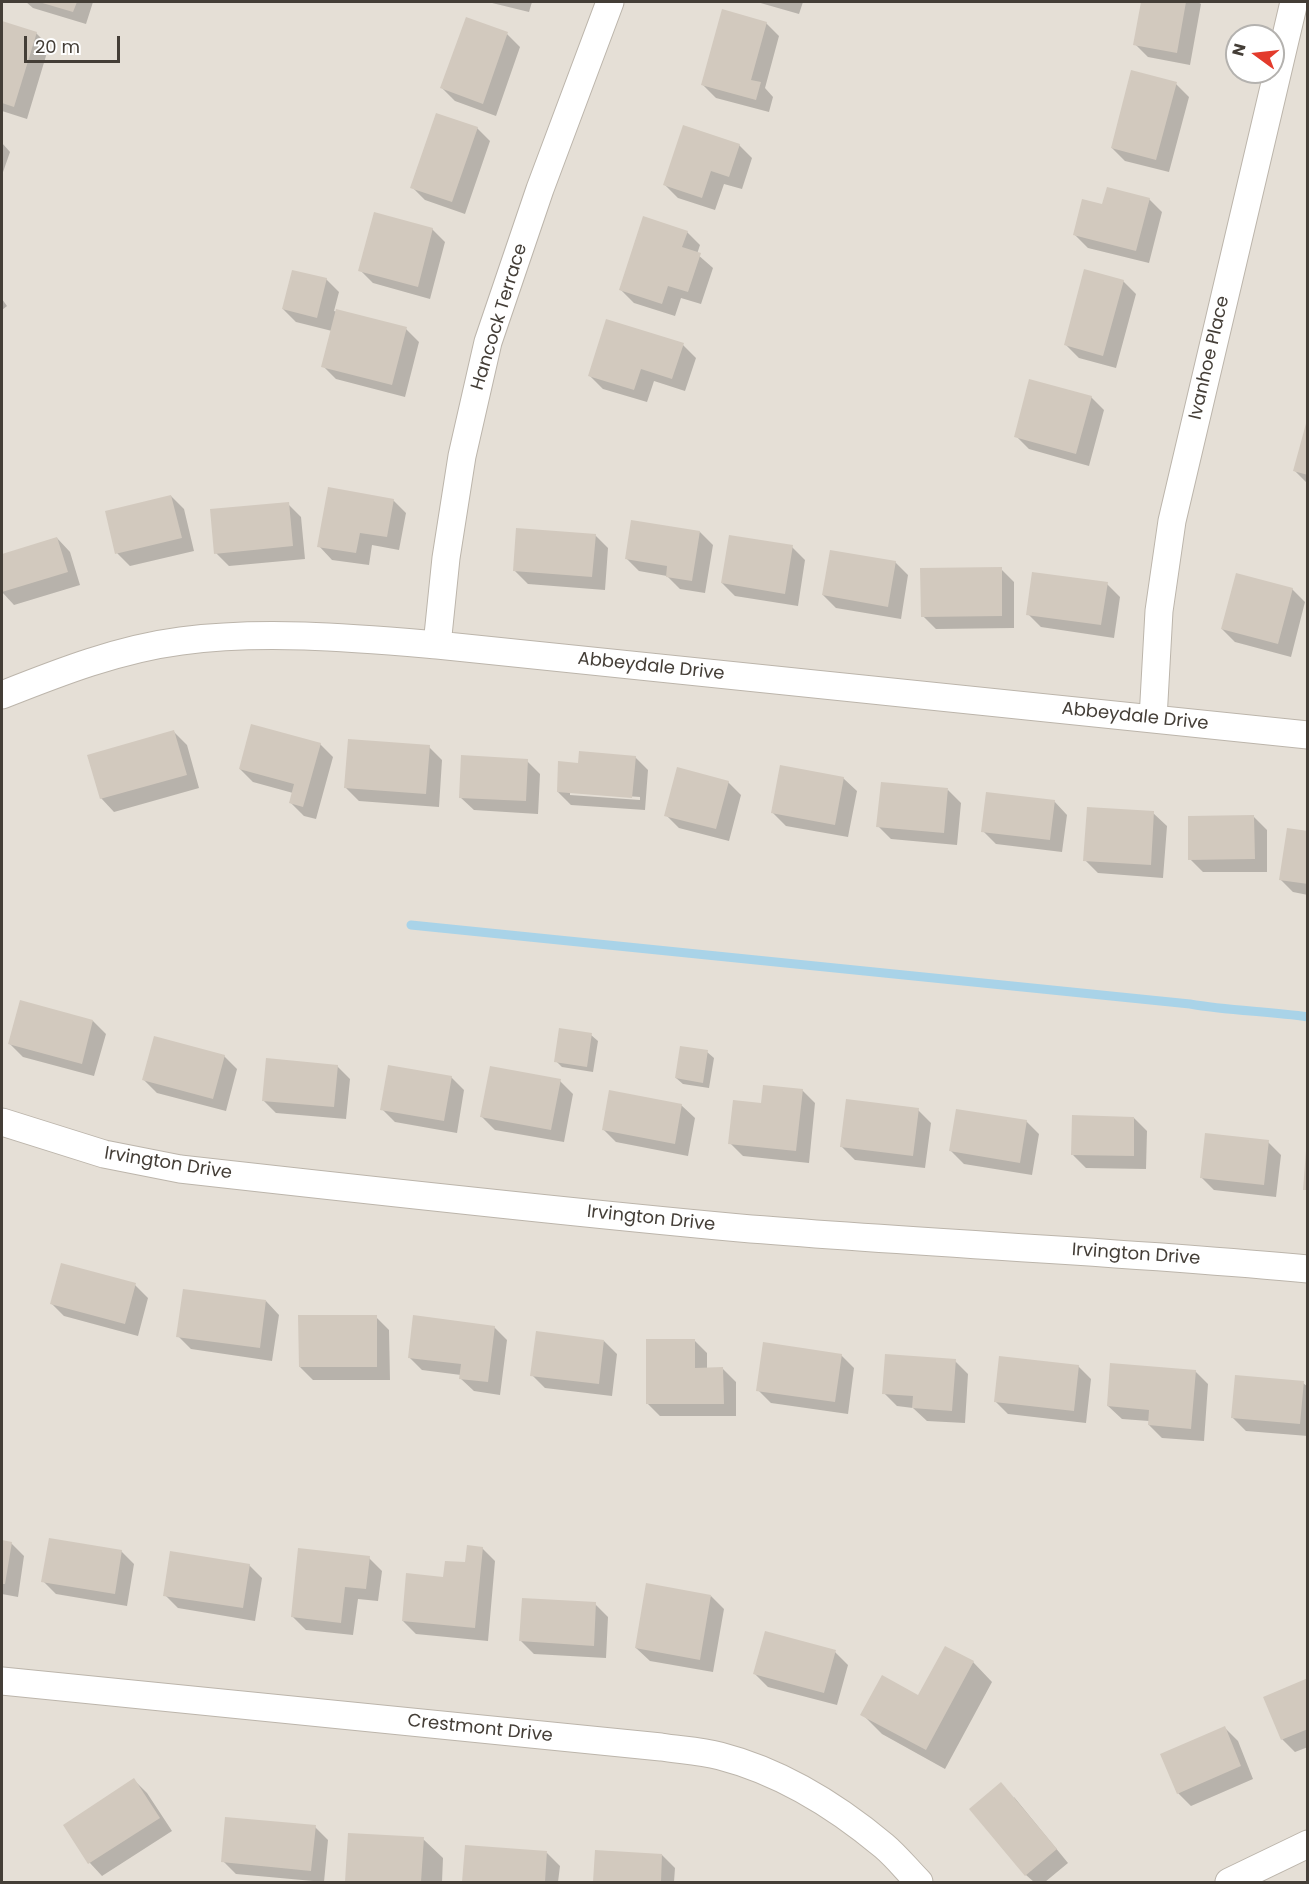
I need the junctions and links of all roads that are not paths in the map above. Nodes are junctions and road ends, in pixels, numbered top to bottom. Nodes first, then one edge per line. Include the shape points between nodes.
1 (610, 2) edge
2 (1294, 2) edge
3 (437, 645) junction
4 (2, 695) edge
5 (1152, 719) junction
6 (1308, 735) edge
7 (2, 1122) edge
8 (1308, 1269) edge
9 (2, 1681) edge
10 (1308, 1844) edge
11 (919, 1882) edge
12 (1229, 1882) edge

1 - 3 street, Hancock Terrace via 540,189 489,342 462,456
2 - 5 street, Ivanhoe Place via 1172,521 1159,611
3 - 4 street, Abbeydale Drive via 254,635 181,641 75,667
3 - 5 street, Abbeydale Drive
5 - 6 street, Abbeydale Drive
7 - 8 street, Irvington Drive via 104,1154 180,1169 741,1228
9 - 11 street, Crestmont Drive via 719,1756 772,1773 837,1809 885,1847
10 - 12 street

